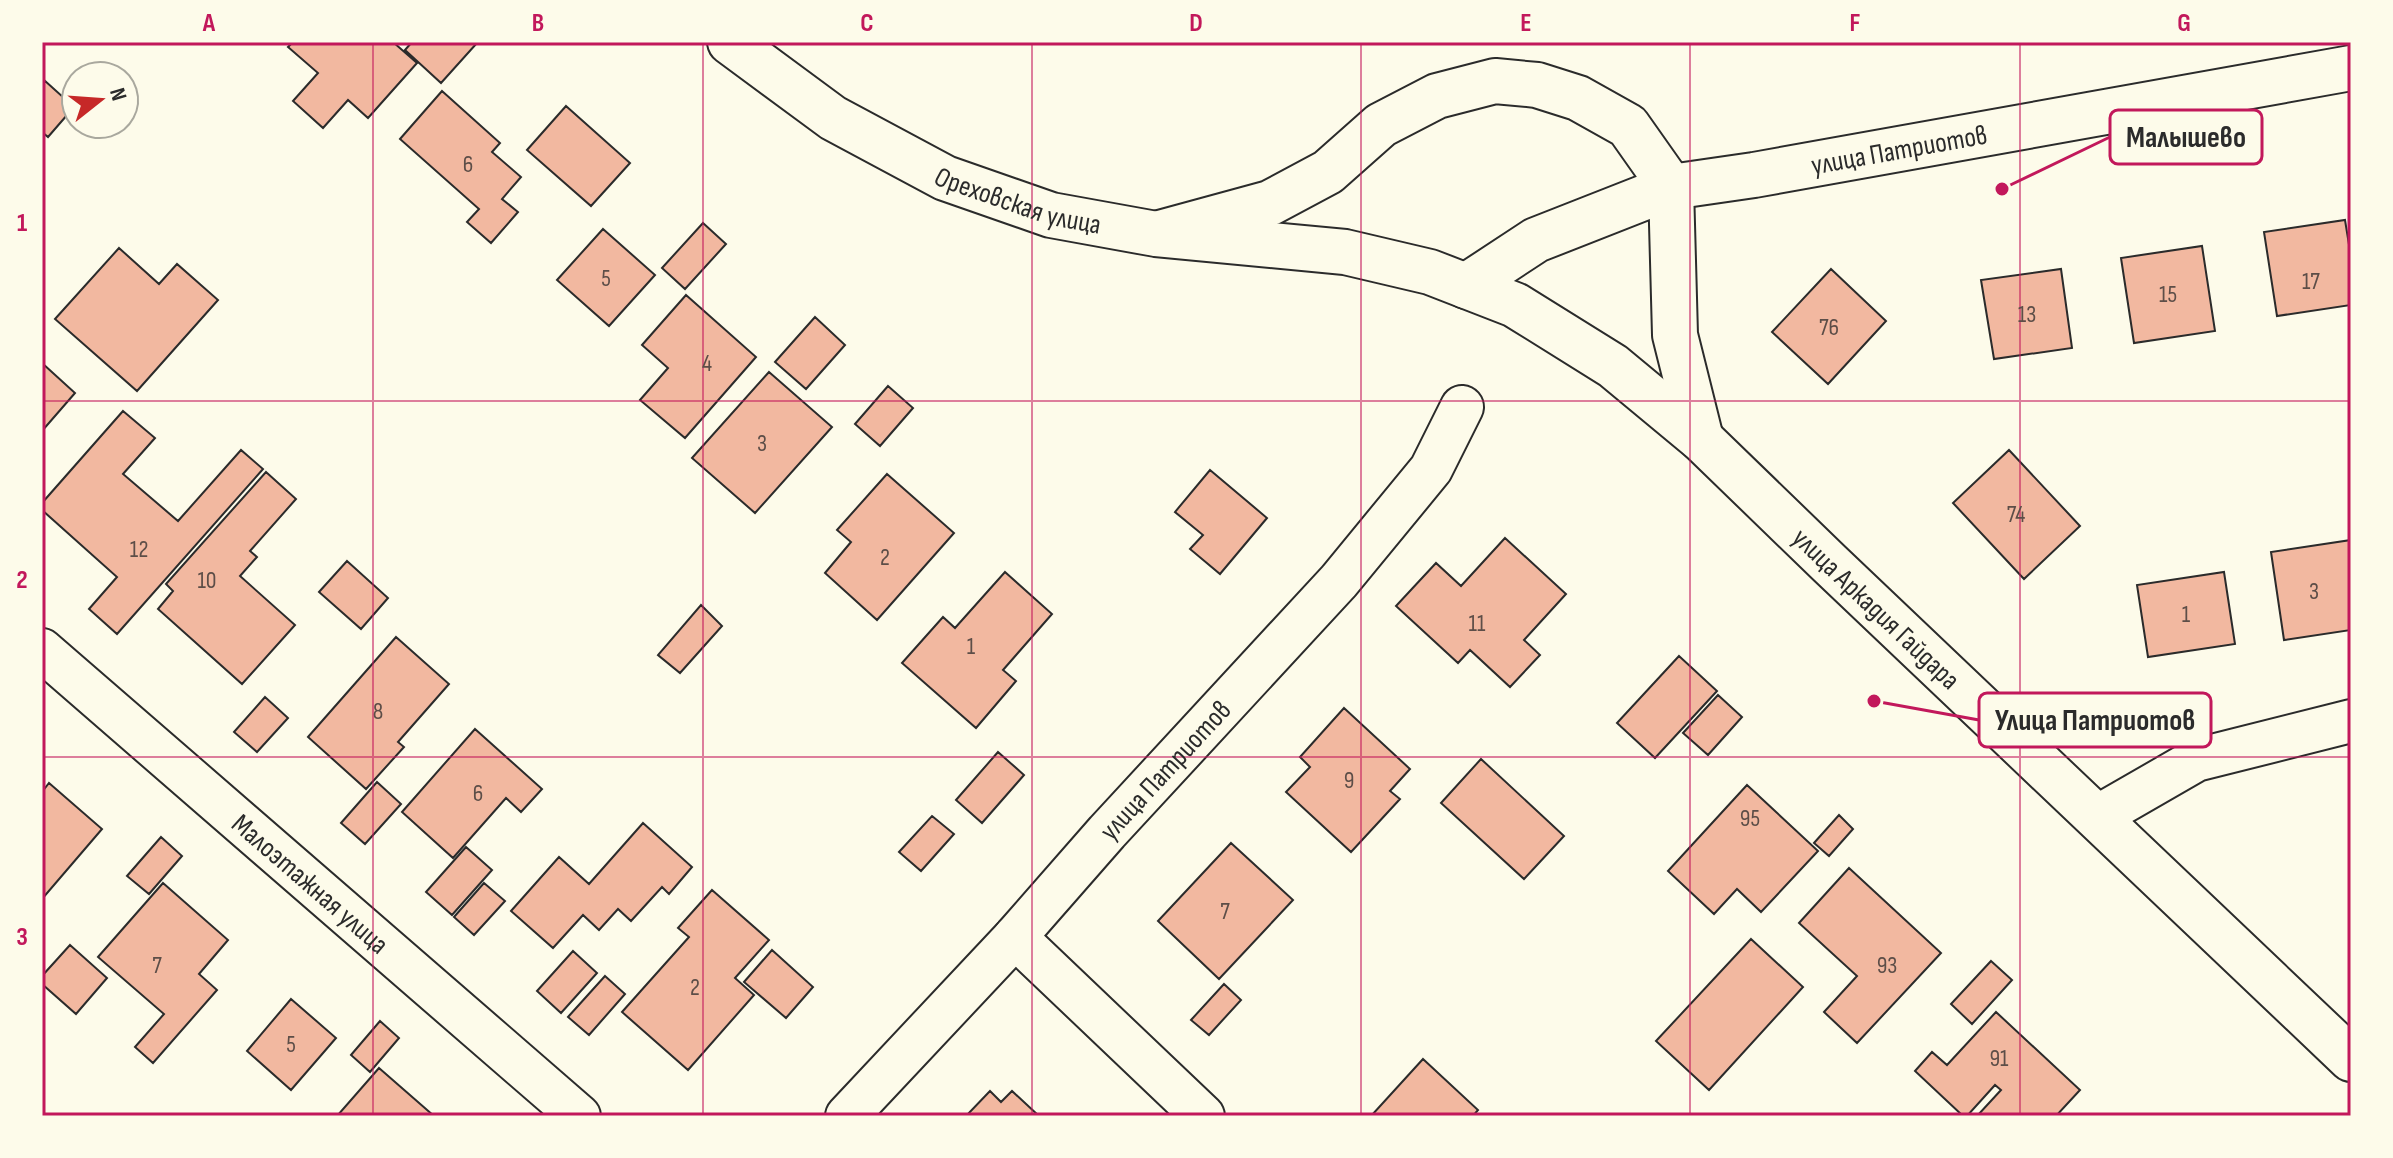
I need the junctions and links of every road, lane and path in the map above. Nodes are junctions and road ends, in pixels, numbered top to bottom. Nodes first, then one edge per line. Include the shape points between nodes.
1 (730, 42) edge
2 (2351, 68) edge
3 (1671, 187) junction
4 (1156, 234) junction
5 (1345, 252) joint
6 (1466, 286) junction
7 (1462, 407) dead end
8 (1701, 439) junction
9 (42, 650) edge
10 (2351, 721) edge
11 (2097, 817) junction
12 (1015, 937) junction
13 (2351, 1059) edge
14 (579, 1116) edge
15 (847, 1116) edge
16 (1203, 1116) edge

1 - 4 main road, Ореховская улица via 833,118 945,178 1051,215
2 - 3 main road, улица Патриотов
3 - 4 main road via 1628,126 1578,98 1537,85 1495,81 1437,96 1381,125 1328,172 1270,203
3 - 6 main road, улица Патриотов via 1536,240
3 - 8 main road via 1675,335
4 - 5 main road, Ореховская улица
5 - 6 main road, улица Аркадия Гайдара
6 - 8 main road, улица Аркадия Гайдара via 1515,305 1613,366
7 - 12 street, улица Патриотов via 1431,469 1339,581
8 - 11 main road, улица Аркадия Гайдара
9 - 14 street, Малоэтажная улица
10 - 11 street via 2196,760
11 - 13 main road, улица Аркадия Гайдара
12 - 15 street, улица Патриотов
12 - 16 street

